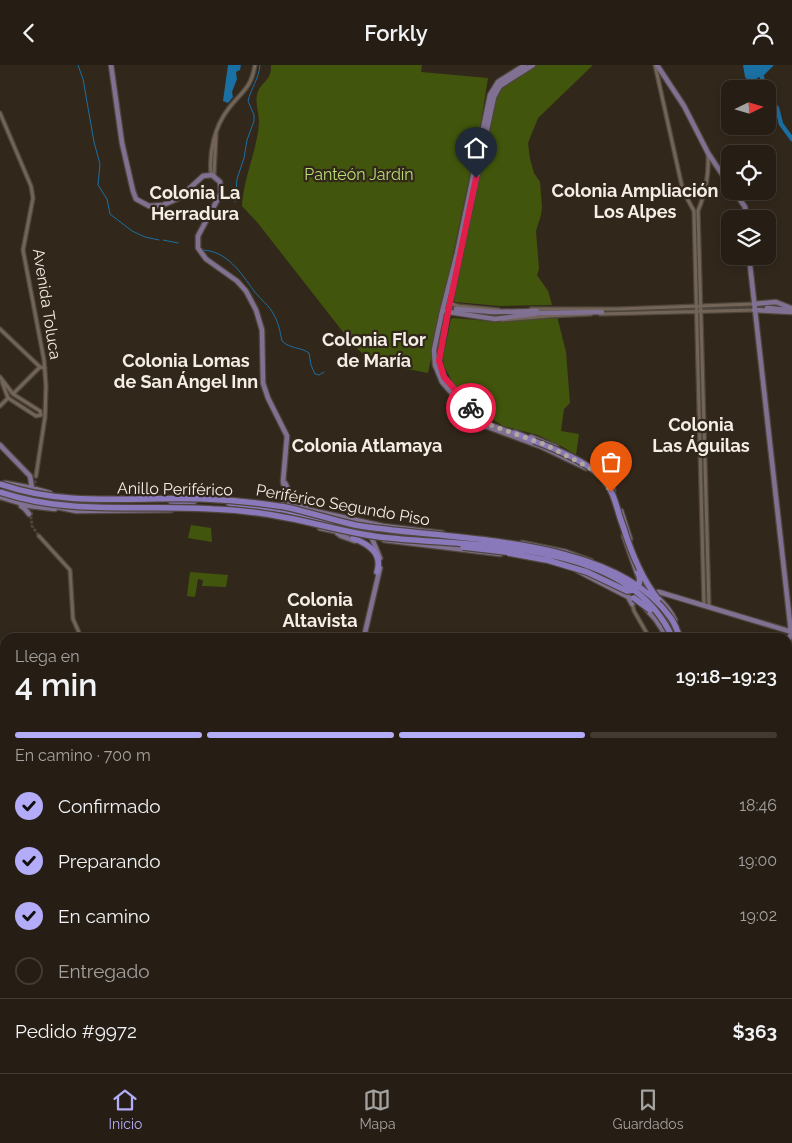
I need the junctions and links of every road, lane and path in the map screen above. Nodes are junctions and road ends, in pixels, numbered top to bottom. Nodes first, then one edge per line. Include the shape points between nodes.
1 (110, 65) edge
2 (255, 65) edge
3 (525, 65) edge
4 (533, 65) edge
5 (656, 65) edge
6 (0, 113) edge
7 (708, 153) junction
8 (721, 172) edge
9 (210, 175) junction
10 (696, 211) junction
11 (751, 265) edge
12 (456, 268) junction
13 (450, 282) junction
14 (450, 301) junction
15 (754, 307) junction
16 (767, 307) tunnel mouth
17 (457, 309) junction
18 (698, 309) junction
19 (792, 309) edge
20 (518, 311) junction
21 (448, 312) junction
22 (475, 316) junction
23 (494, 319) junction
24 (445, 320) junction
25 (0, 329) edge
26 (40, 367) junction
27 (45, 368) junction
28 (436, 368) junction
29 (0, 377) edge
30 (13, 393) junction
31 (8, 398) junction
32 (0, 406) edge
33 (515, 433) junction
34 (0, 445) edge
35 (576, 460) junction
36 (36, 477) tunnel mouth
37 (283, 477) junction
38 (0, 483) edge
39 (32, 488) junction
40 (0, 493) edge
41 (286, 493) junction
42 (25, 494) junction
43 (139, 497) junction
44 (11, 501) junction
45 (38, 501) junction
46 (156, 501) junction
47 (279, 504) junction
48 (30, 506) junction
49 (171, 506) junction
50 (291, 506) junction
51 (307, 509) junction
52 (76, 511) junction
53 (155, 511) junction
54 (29, 514) dead end
55 (622, 526) junction
56 (425, 531) junction
57 (337, 532) junction
58 (415, 533) dead end
59 (39, 536) tunnel mouth
60 (357, 536) junction
61 (375, 538) junction
62 (407, 542) dead end
63 (485, 550) junction
64 (562, 551) junction
65 (532, 554) junction
66 (536, 559) junction
67 (567, 559) junction
68 (377, 571) junction
69 (584, 572) junction
70 (377, 579) junction
71 (645, 591) junction
72 (662, 593) junction
73 (657, 599) junction
74 (634, 600) junction
75 (706, 606) junction
76 (670, 617) junction
77 (791, 632) edge
78 (79, 633) edge
79 (365, 633) edge
80 (647, 633) edge
81 (668, 633) edge
82 (669, 633) edge
83 (669, 633) edge
84 (671, 633) edge
85 (680, 633) edge
86 (680, 633) edge

1 - 9 main road via 116,114 136,199 149,206 163,205 179,198 200,178
2 - 9 street via 250,85 229,107 216,133
3 - 12 main road via 498,83 490,95
4 - 12 main road via 500,86 494,97
5 - 7 main road via 687,111
5 - 10 street via 683,191
6 - 27 street, Avenida Toluca via 31,186 33,198 23,250
7 - 8 main road
7 - 10 street via 708,179
9 - 37 main road via 220,182 221,191 198,236 198,248 206,259 238,281 256,310 262,330 263,383 287,436
10 - 18 street
11 - 15 main road
12 - 13 main road
12 - 14 main road
13 - 21 main road
13 - 28 main road via 434,350
14 - 17 street
14 - 21 main road
15 - 18 street
15 - 19 main road
15 - 19 main road via 776,303
15 - 77 main road
16 - 19 main road
17 - 20 main road
17 - 21 main road
17 - 22 main road
18 - 20 street
18 - 23 street
18 - 75 street
20 - 23 main road via 602,311 540,313
21 - 24 main road
22 - 23 main road
22 - 24 main road via 451,316
24 - 28 main road
24 - 33 main road via 439,361 444,377 485,421
25 - 26 street
26 - 27 street
26 - 30 street
27 - 36 street, Avenida Toluca via 44,424
28 - 35 main road via 447,388 485,426
29 - 30 street
29 - 31 street
30 - 31 street via 40,411 41,415 36,416
31 - 32 street
33 - 35 main road via 538,439
33 - 55 highway, bridge via 566,455 599,474 609,487
34 - 39 main road via 30,476
35 - 71 main road via 606,485
35 - 71 main road via 598,470 610,484
37 - 41 main road
37 - 51 main road via 290,493
38 - 42 highway, Anillo Periférico
38 - 76 highway, Periférico Segundo Piso, bridge via 39,495 68,499 205,499 286,507 355,525 534,547 575,557 618,575 649,595
39 - 42 main road
39 - 43 main road via 67,497
39 - 48 main road
40 - 42 highway, Anillo Periférico
40 - 44 main road
40 - 82 highway, Periférico Segundo Piso, bridge via 58,506 223,510 288,518 380,537 535,552 590,567 630,588 654,609
41 - 47 main road
41 - 50 main road
42 - 44 main road via 28,497 24,503
42 - 45 highway, Anillo Periférico, bridge
43 - 46 highway
43 - 47 main road via 206,497
44 - 48 main road
44 - 54 main road via 24,507
45 - 46 highway, Anillo Periférico
45 - 49 highway, Anillo Periférico via 74,506
45 - 52 main road
46 - 67 highway, Anillo Periférico via 226,502 354,527 538,550
47 - 50 main road
48 - 52 main road
49 - 53 highway
49 - 63 highway, Anillo Periférico via 284,513 354,531
50 - 51 main road
51 - 56 main road via 374,526
52 - 53 main road
53 - 57 main road via 221,511 298,520
55 - 69 highway, bridge via 640,577 636,588 627,591
55 - 76 highway, bridge via 643,576
56 - 58 highway
56 - 64 main road
57 - 60 main road
57 - 68 main road via 368,549 375,558
59 - 78 street via 70,570 72,615
60 - 61 main road
60 - 68 highway via 374,551 378,560
61 - 63 main road
61 - 70 main road via 381,562
62 - 69 highway, bridge via 531,556
63 - 65 highway, Anillo Periférico
63 - 66 main road
64 - 67 highway
64 - 71 main road via 608,567
65 - 66 highway
65 - 69 highway, Anillo Periférico via 568,563
66 - 69 main road
67 - 84 highway, Anillo Periférico via 650,599 670,624
68 - 70 main road
69 - 74 main road
69 - 83 highway, bridge via 649,608
70 - 79 main road
71 - 72 main road
71 - 73 main road
72 - 73 main road
72 - 75 main road
73 - 86 main road via 672,615
74 - 80 street via 634,611
74 - 81 main road via 648,608
75 - 77 main road
76 - 85 highway, Periférico Segundo Piso, bridge

